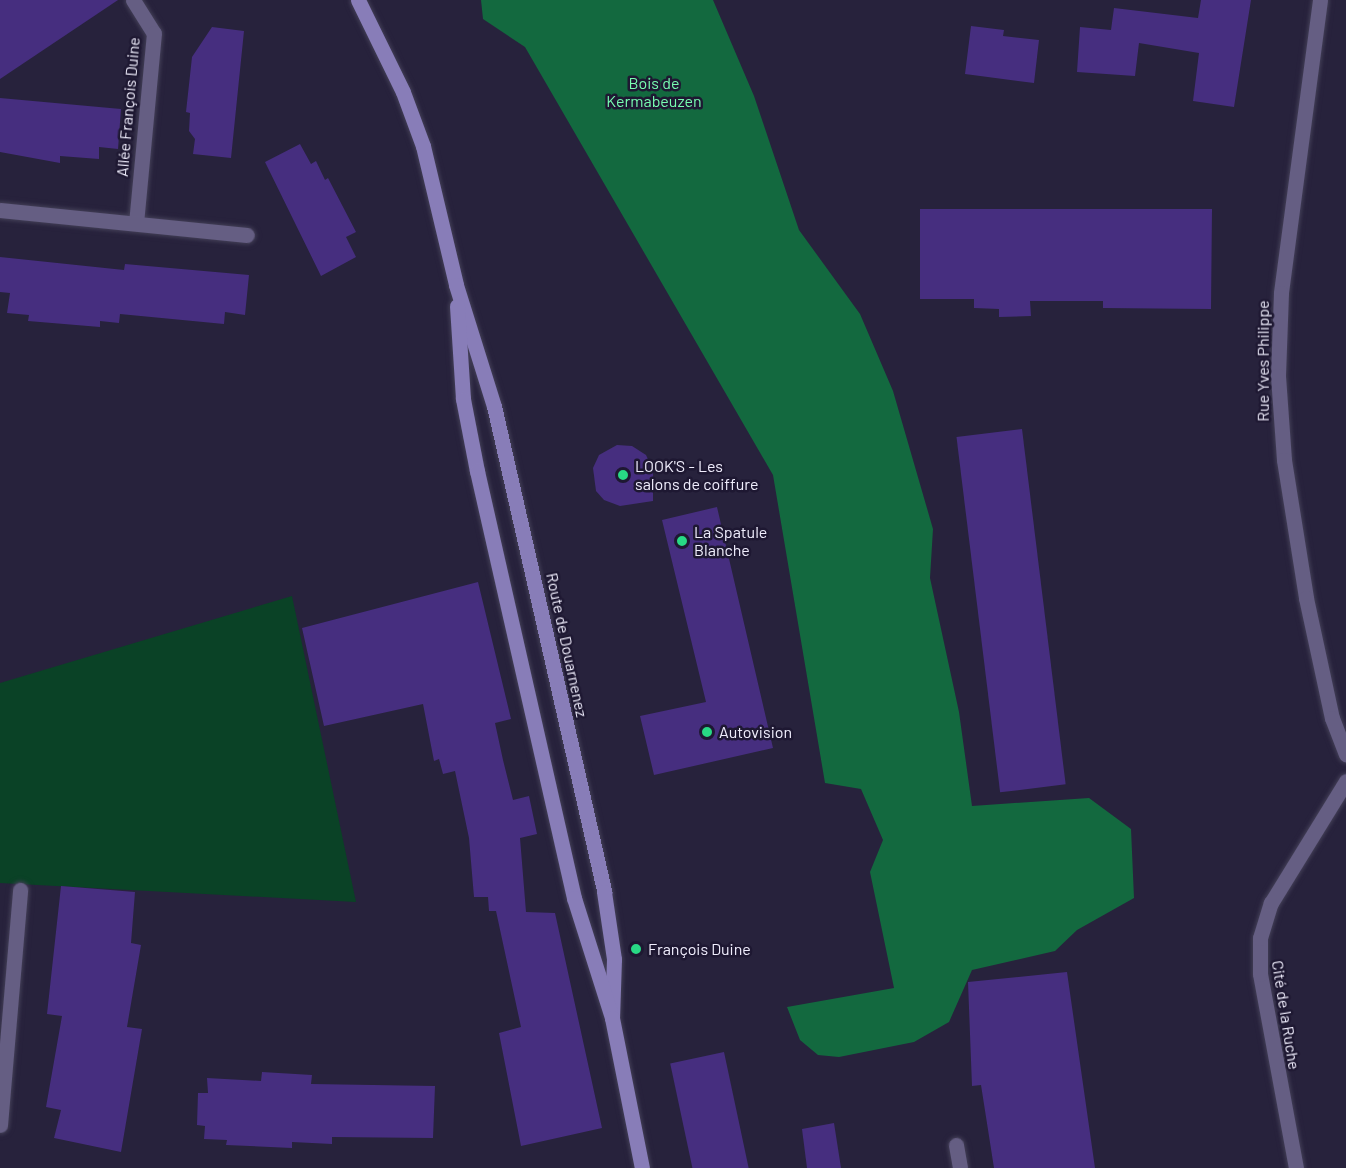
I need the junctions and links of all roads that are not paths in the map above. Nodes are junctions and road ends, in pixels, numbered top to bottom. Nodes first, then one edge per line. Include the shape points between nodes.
1 (134, 0) edge
2 (358, 0) edge
3 (1320, 0) edge
4 (0, 210) edge
5 (136, 223) junction
6 (247, 235) dead end
7 (456, 285) junction
8 (1346, 754) edge
9 (1346, 781) edge
10 (20, 890) dead end
11 (612, 1018) junction
12 (0, 1125) edge
13 (956, 1145) dead end
14 (642, 1168) edge
15 (960, 1168) edge
16 (1296, 1168) edge

1 - 5 street, Allée François Duine via 154,33
2 - 7 main road, Route de Douarnenez via 414,119
3 - 8 street, Rue Yves Philippe via 1281,293 1278,375 1284,460 1304,588 1332,718
4 - 5 street
5 - 6 street
7 - 11 main road, Route de Douarnenez via 463,399 478,478 574,898
7 - 11 main road, Route de Douarnenez via 494,406 604,892 614,959
9 - 16 street, Cité de la Ruche via 1272,903 1260,938 1260,974
10 - 12 street
11 - 14 main road, Route de Douarnenez
13 - 15 street

